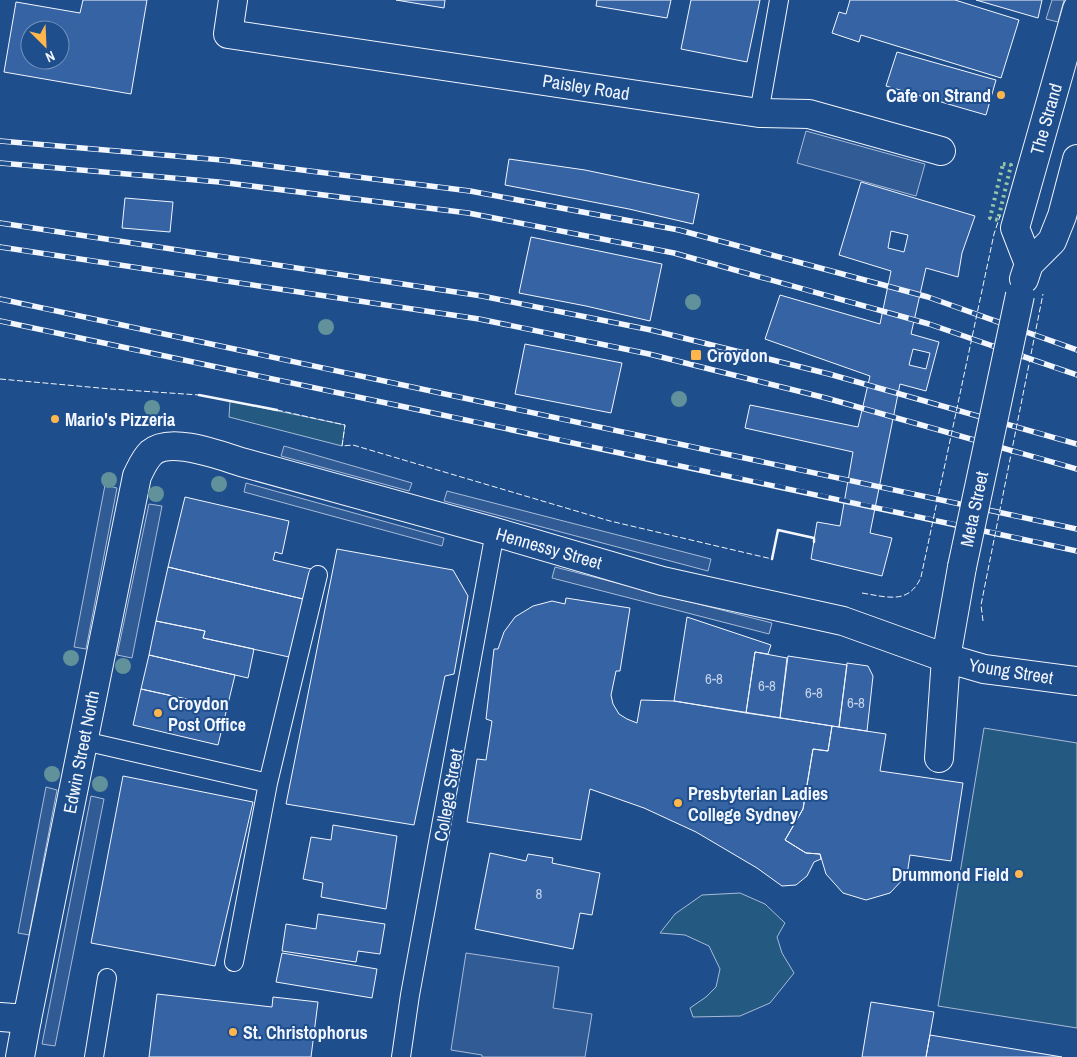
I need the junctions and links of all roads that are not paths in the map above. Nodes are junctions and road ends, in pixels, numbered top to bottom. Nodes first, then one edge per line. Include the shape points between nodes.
1 (233, 0) edge
2 (779, 0) edge
3 (1077, 9) edge
4 (759, 113) junction
5 (941, 151) dead end
6 (1031, 172) junction
7 (1075, 177) edge
8 (1022, 201) junction
9 (1070, 219) edge
10 (1028, 264) junction
11 (152, 452) joint
12 (495, 532) junction
13 (318, 575) dead end
14 (946, 658) junction
15 (1077, 680) edge
16 (84, 741) junction
17 (939, 758) dead end
18 (268, 783) junction
19 (234, 962) dead end
20 (107, 978) dead end
21 (0, 1017) edge
22 (27, 1020) junction
23 (20, 1057) edge
24 (94, 1057) edge
25 (401, 1057) edge

1 - 4 street, Paisley Road via 228,34
2 - 4 lane
3 - 6 street, The Strand
4 - 5 street, Paisley Road via 809,114
6 - 7 street
6 - 8 street, The Strand
7 - 9 street
8 - 9 street
8 - 10 street via 1015,228
9 - 10 street
10 - 14 street, Meta Street, bridge via 962,567
11 - 12 street, Hennessy Street via 164,447 183,446
11 - 16 street, Edwin Street North via 137,476
12 - 14 street, Hennessy Street via 662,581 843,621
12 - 25 lane, College Street
13 - 18 lane
14 - 15 street, Young Street via 984,669
14 - 17 street, Meta Street
16 - 18 lane
16 - 22 street, Edwin Street North
18 - 19 lane
20 - 24 lane
21 - 22 street
22 - 23 street, Edwin Street North

